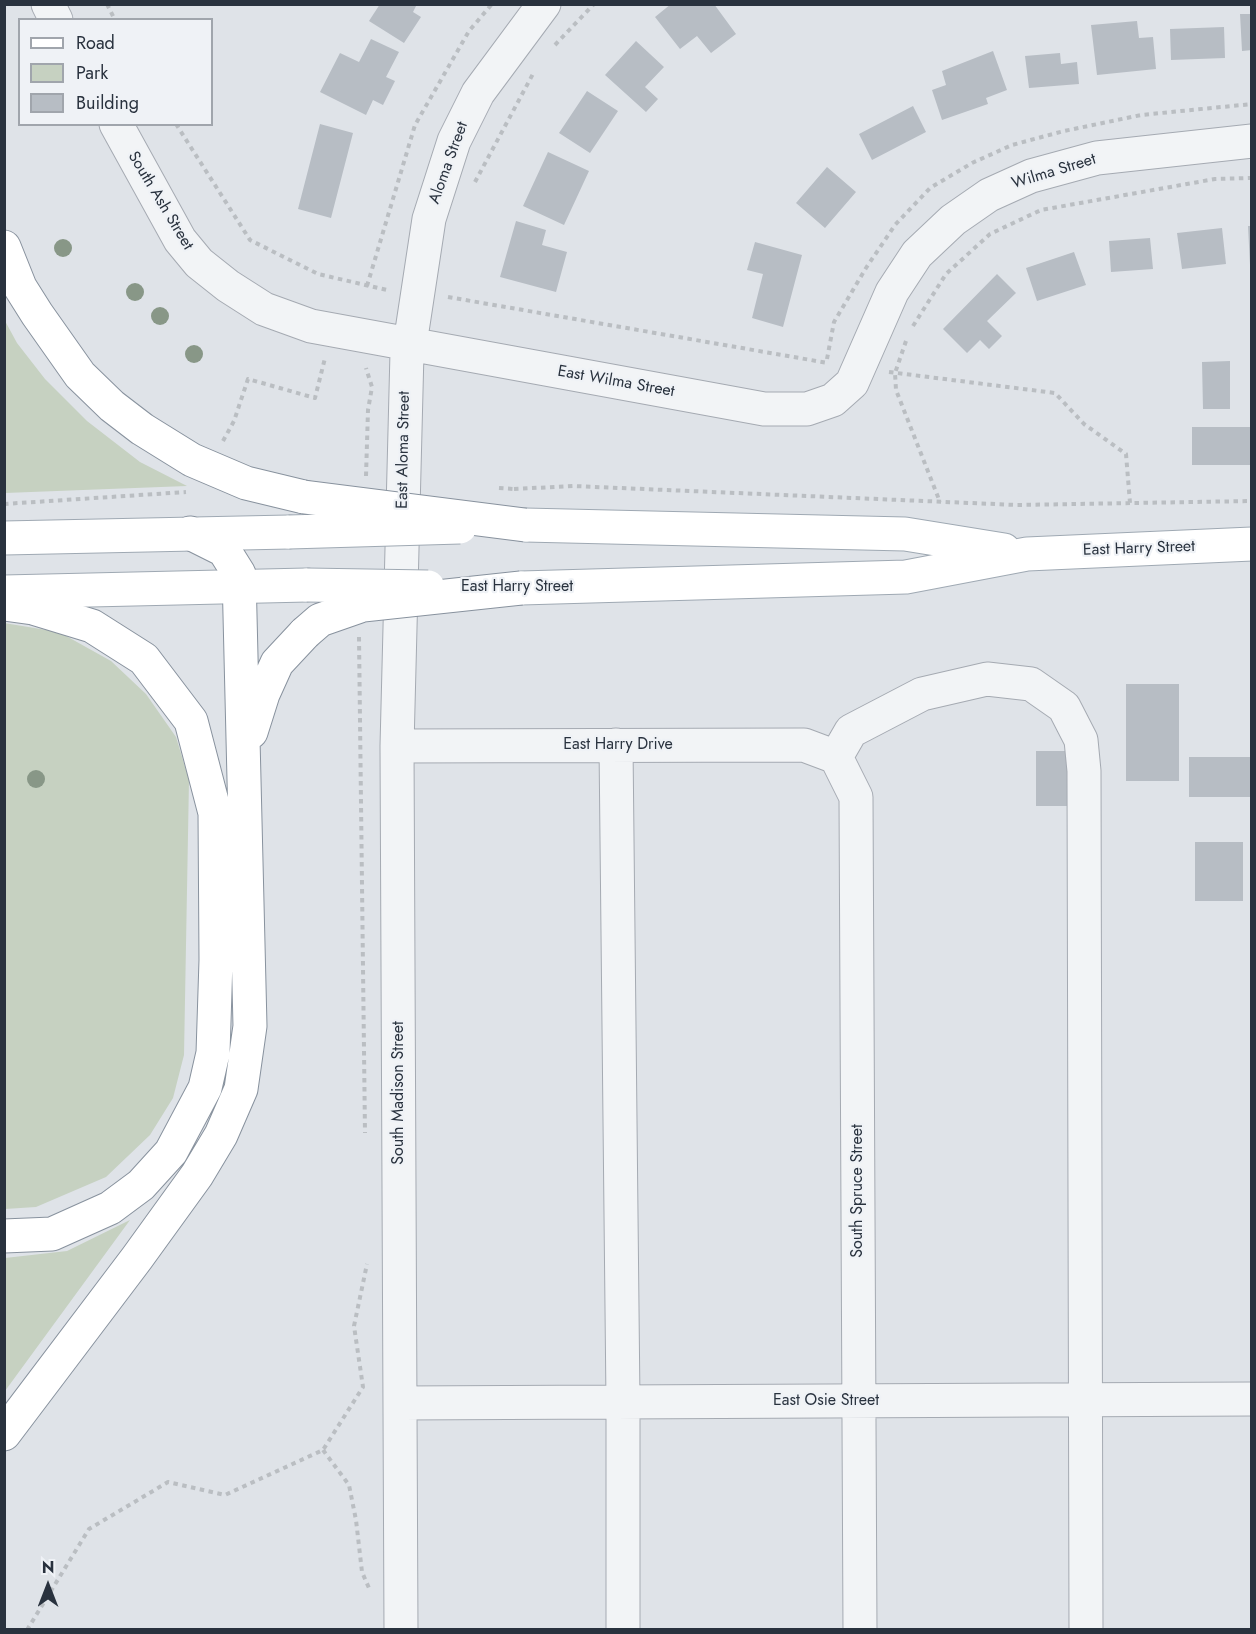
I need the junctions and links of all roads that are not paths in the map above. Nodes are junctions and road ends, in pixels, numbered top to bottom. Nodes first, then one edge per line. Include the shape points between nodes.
1 (48, 4) edge
2 (544, 4) edge
3 (55, 18) edge
4 (117, 126) edge
5 (1251, 141) edge
6 (4, 247) edge
7 (410, 344) junction
8 (821, 404) joint
9 (525, 525) junction
10 (190, 532) junction
11 (4, 538) edge
12 (1251, 544) edge
13 (1027, 554) junction
14 (402, 557) joint
15 (240, 586) junction
16 (521, 588) junction
17 (4, 592) edge
18 (4, 604) edge
19 (616, 745) junction
20 (397, 746) junction
21 (836, 757) junction
22 (243, 759) junction
23 (4, 1236) edge
24 (1085, 1399) junction
25 (1251, 1399) edge
26 (859, 1401) junction
27 (623, 1402) junction
28 (401, 1403) junction
29 (4, 1434) edge
30 (401, 1616) edge
31 (623, 1629) edge
32 (860, 1629) edge
33 (1086, 1629) edge

1 - 3 street
2 - 7 street, Aloma Street via 478,93 454,141 429,219
4 - 7 street, South Ash Street via 180,240 199,263 228,286 264,309 310,326
5 - 8 street, Wilma Street via 1097,158 1031,176 989,195 953,220 917,254 892,292 852,383 833,400
6 - 9 main road, bridge via 20,287 80,375 142,429 192,460 246,483 304,497
7 - 8 street, East Wilma Street via 764,410 807,409
7 - 14 street, East Aloma Street via 406,352
9 - 10 main road, East Harry Street, bridge
9 - 13 main road, East Harry Street via 905,534
10 - 11 main road, East Harry Street
10 - 15 main road via 224,550 239,574
12 - 13 main road, East Harry Street
13 - 16 main road, East Harry Street via 906,578
14 - 20 street, South Madison Street
15 - 16 main road, East Harry Street, bridge
15 - 17 main road, East Harry Street
15 - 22 main road
16 - 22 main road, bridge via 363,605 320,620 277,663
18 - 23 main road via 33,608 92,626 144,659 191,721 215,813 216,938 213,1053 205,1088 171,1152 141,1185 110,1208 52,1234
19 - 20 street, East Harry Drive
19 - 21 street, East Harry Drive via 804,745
19 - 27 street
20 - 28 street, South Madison Street
21 - 24 street via 851,731 922,694 987,679 1031,684 1064,707 1081,740
21 - 26 street, South Spruce Street via 856,797
22 - 29 main road via 250,1026 241,1089 197,1175
24 - 25 street, East Osie Street
24 - 26 street, East Osie Street
24 - 33 street
26 - 27 street, East Osie Street
26 - 32 street, South Spruce Street
27 - 28 street, East Osie Street
27 - 31 street
28 - 30 street, South Madison Street

